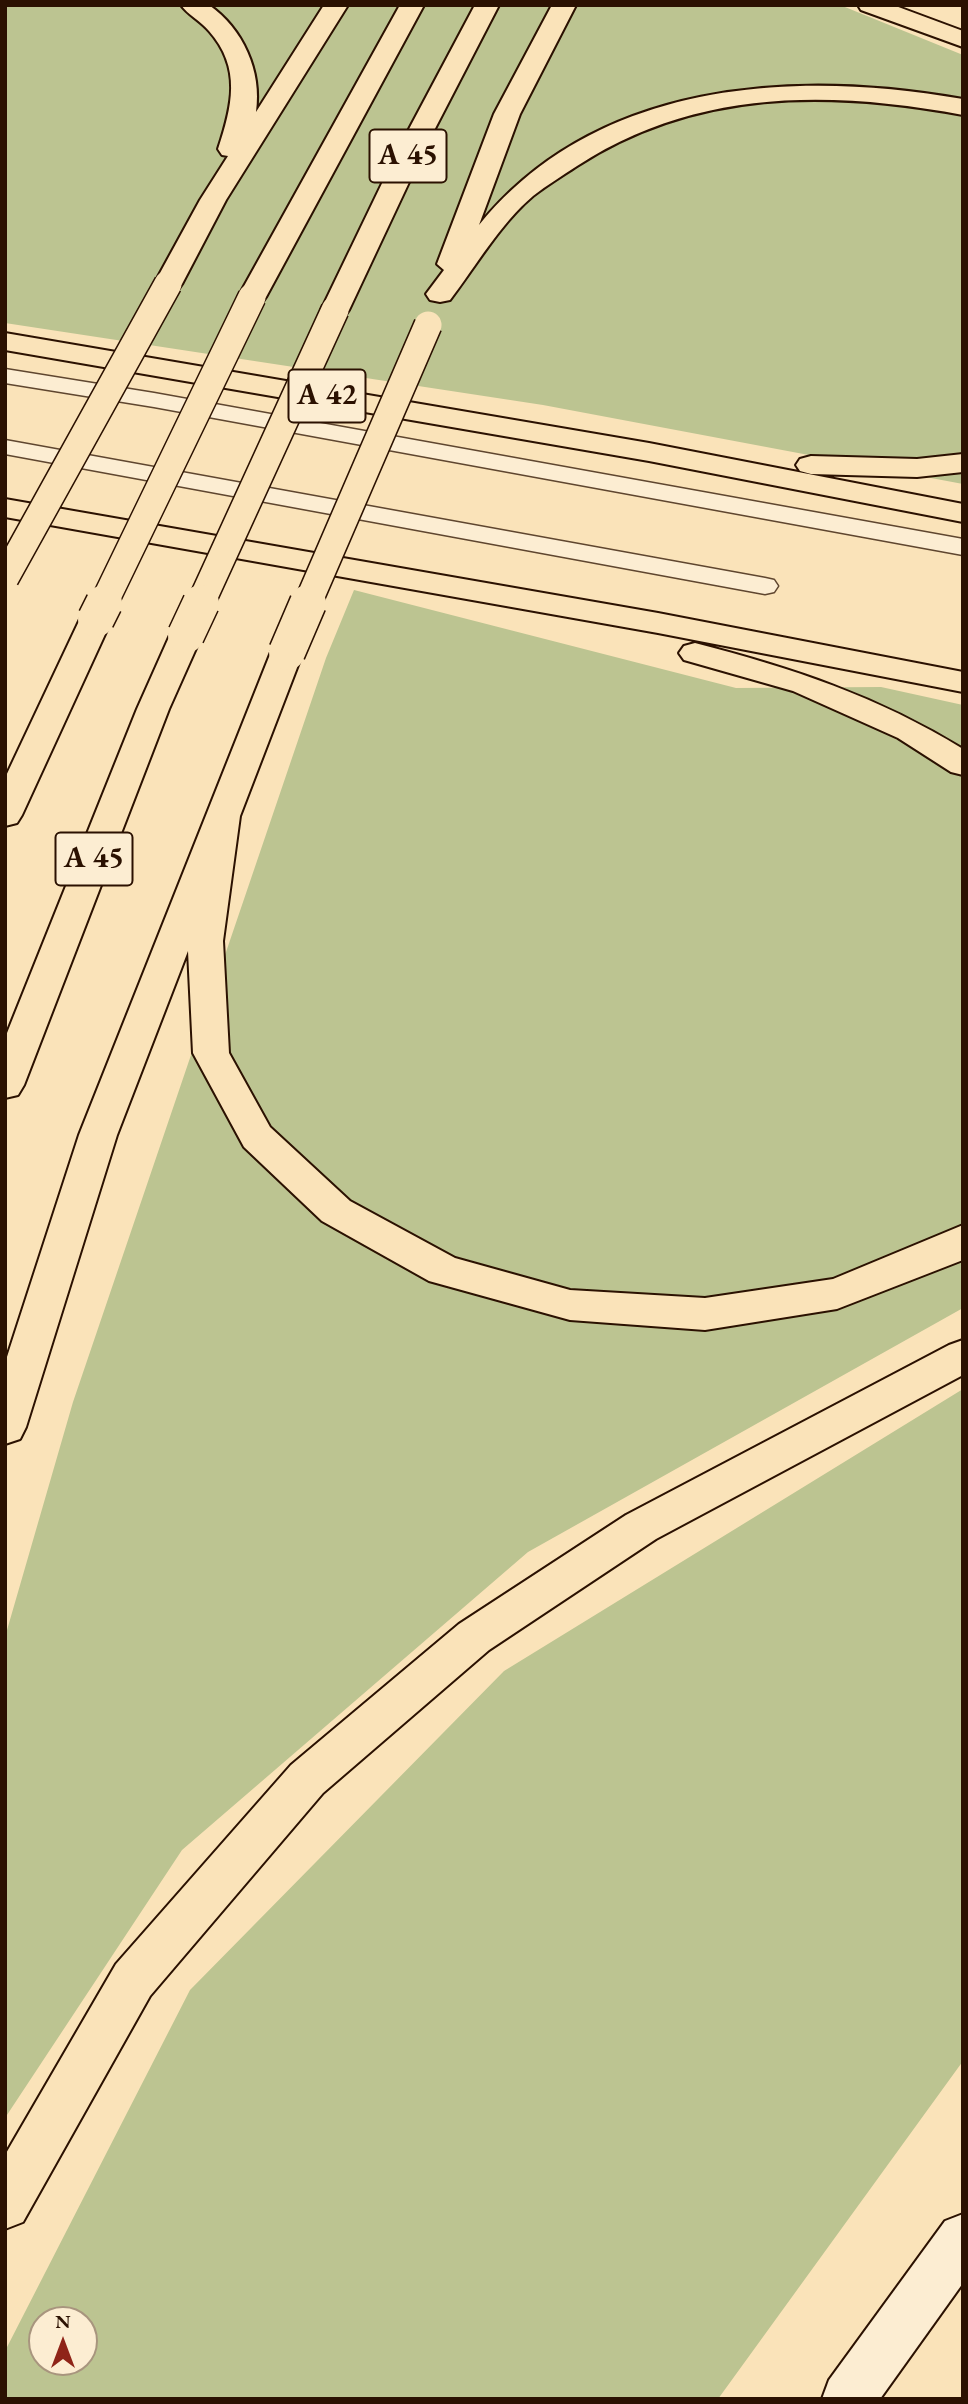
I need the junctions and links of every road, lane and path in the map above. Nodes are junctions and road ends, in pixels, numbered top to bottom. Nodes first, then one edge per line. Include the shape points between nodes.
1 (193, 5) edge
2 (336, 5) edge
3 (412, 5) edge
4 (487, 5) edge
5 (564, 5) edge
6 (870, 5) edge
7 (963, 40) edge
8 (963, 107) edge
9 (214, 200) junction
10 (440, 294) junction
11 (5, 341) edge
12 (5, 376) edge
13 (5, 447) edge
14 (649, 452) junction
15 (963, 463) edge
16 (5, 508) edge
17 (963, 513) edge
18 (963, 547) edge
19 (5, 578) edge
20 (765, 586) dead end
21 (554, 605) junction
22 (963, 682) edge
23 (963, 764) edge
24 (224, 808) junction
25 (5, 816) edge
26 (5, 1085) edge
27 (963, 1240) edge
28 (963, 1356) edge
29 (5, 1427) edge
30 (5, 2204) edge
31 (963, 2239) edge
32 (848, 2399) edge

1 - 9 highway via 229,38 245,72 244,108
2 - 9 highway
3 - 25 highway, A 45, bridge via 252,297
4 - 26 highway, A 45, bridge via 413,146 186,635
5 - 10 highway via 507,114
6 - 7 highway
8 - 10 highway via 863,93 795,92 668,112 613,132 521,193
9 - 19 highway, bridge
10 - 24 highway, bridge
11 - 14 highway, A 42
12 - 18 lane
13 - 20 lane
14 - 15 highway via 837,467 917,468
14 - 17 highway, A 42
16 - 21 highway
21 - 22 highway
21 - 23 highway via 639,637 804,684 910,731
24 - 27 highway via 205,940 211,1052 257,1137 336,1211 443,1270 570,1305 705,1314 837,1294
24 - 29 highway via 98,1135
28 - 30 highway via 641,1527 474,1637 307,1779 133,1980
31 - 32 main road

